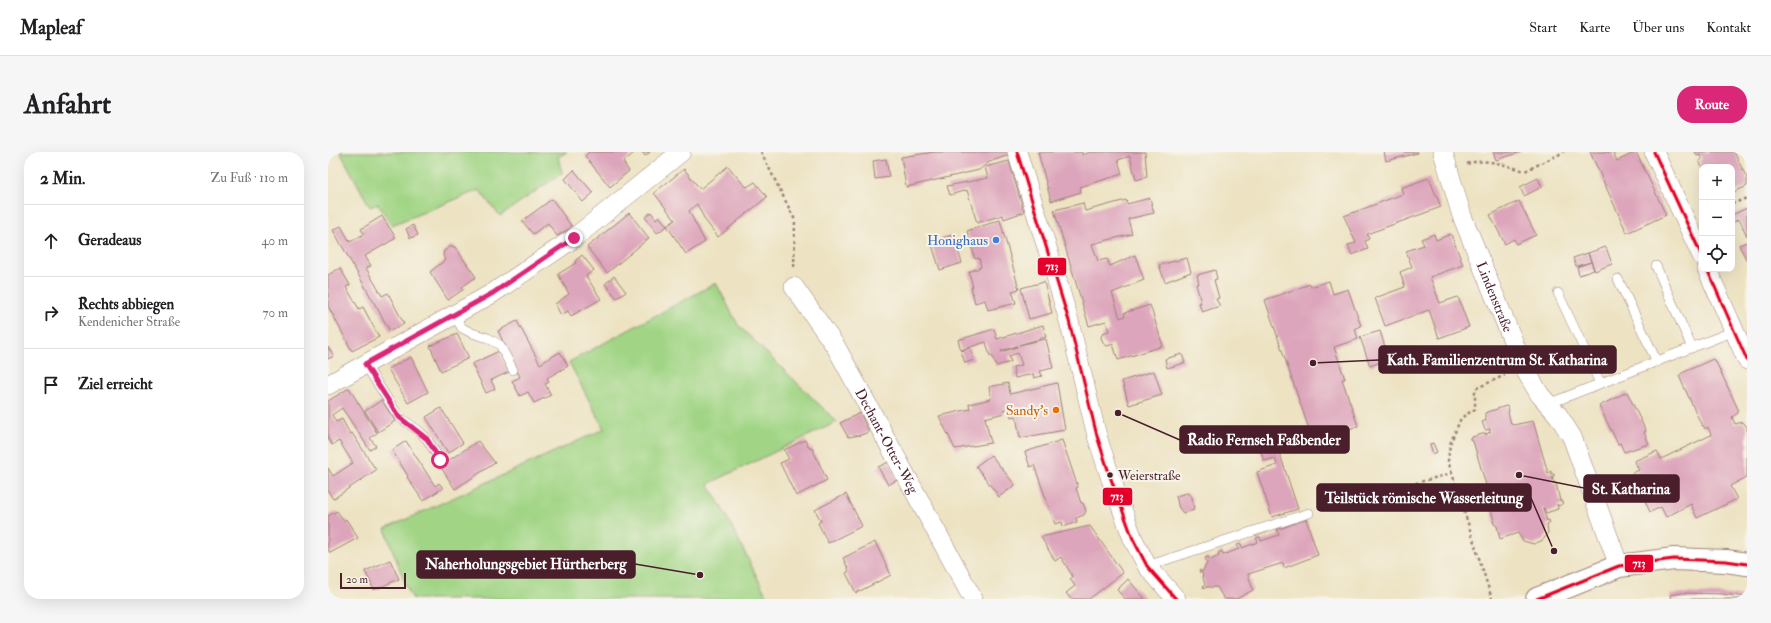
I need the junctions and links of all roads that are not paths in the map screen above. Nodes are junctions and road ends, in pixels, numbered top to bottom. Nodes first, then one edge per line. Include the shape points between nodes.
1 (681, 152) edge
2 (1017, 152) edge
3 (1443, 152) edge
4 (1654, 152) edge
5 (1699, 250) edge
6 (1656, 266) dead end
7 (1708, 272) edge
8 (1618, 279) dead end
9 (794, 287) road end
10 (1558, 293) dead end
11 (454, 315) junction
12 (1734, 331) junction
13 (1692, 348) junction
14 (1747, 360) edge
15 (1656, 362) junction
16 (365, 364) junction
17 (513, 370) dead end
18 (1600, 384) junction
19 (328, 386) edge
20 (1548, 404) junction
21 (440, 460) dead end
22 (1309, 513) road end
23 (1747, 564) edge
24 (1147, 566) junction
25 (1619, 566) junction
26 (973, 599) edge
27 (1176, 599) edge
28 (1537, 599) edge

1 - 11 street via 574,238 493,293
2 - 24 street via 1065,306 1101,450 1133,539
3 - 20 street, Lindenstraße via 1462,216 1524,368
4 - 5 street
6 - 13 lane
7 - 12 street
8 - 15 lane
9 - 26 street, Dechant-Otter-Weg via 836,347
10 - 18 lane
11 - 16 street
11 - 17 lane via 462,328 500,345
12 - 13 lane
12 - 14 street
13 - 15 lane
15 - 18 lane
16 - 19 street
16 - 21 lane via 399,417 427,439
18 - 20 lane
20 - 25 street, Lindenstraße via 1572,437
22 - 24 lane
23 - 25 street via 1674,559
24 - 27 street
25 - 28 street via 1572,589

